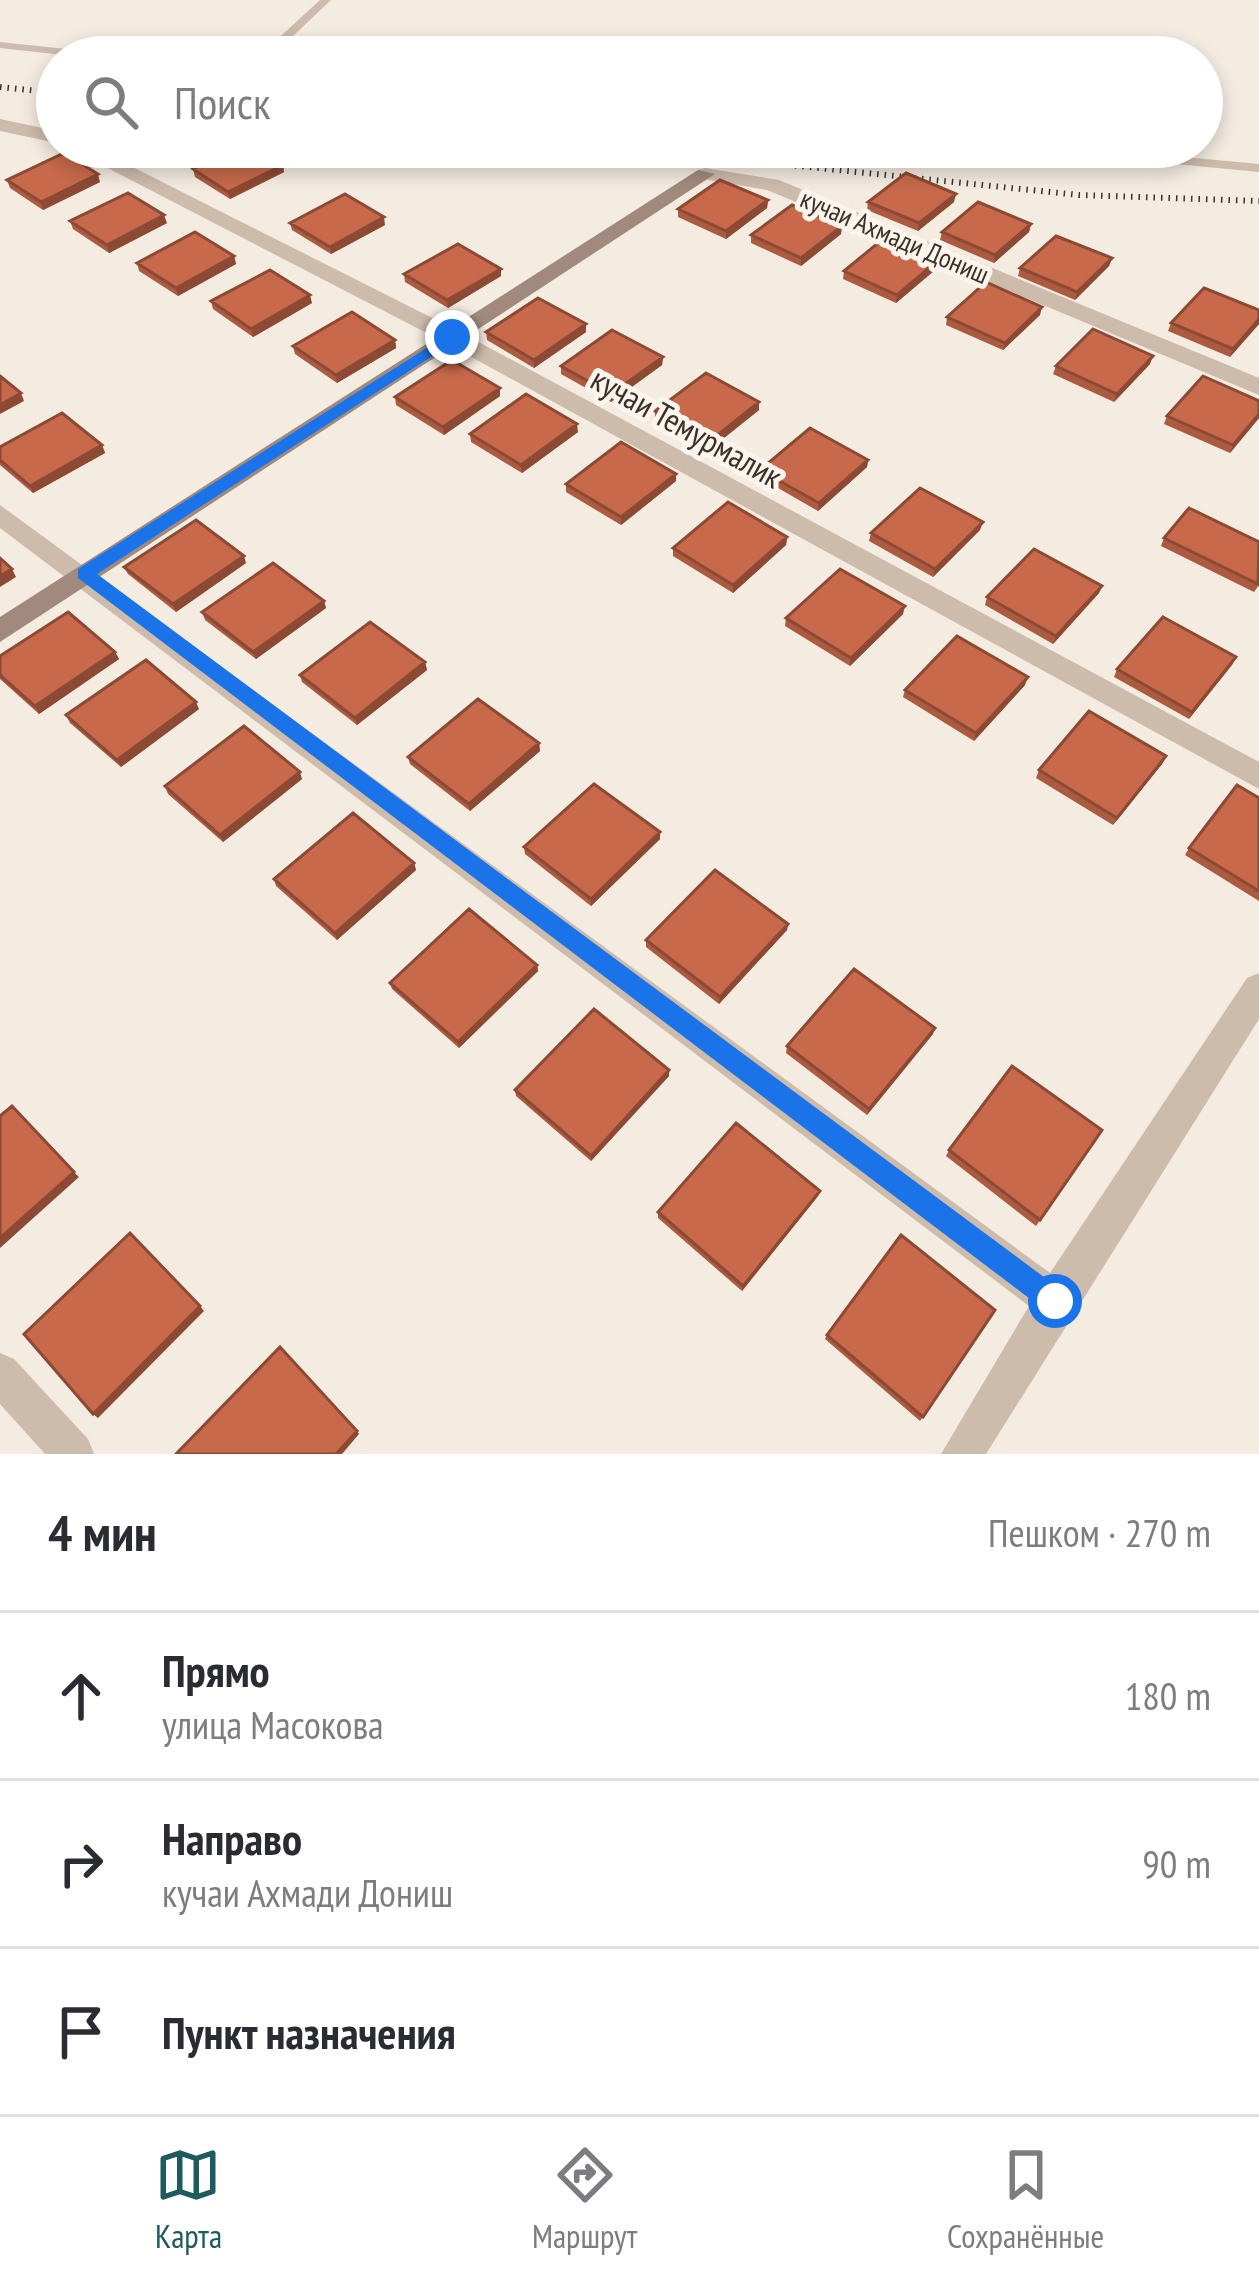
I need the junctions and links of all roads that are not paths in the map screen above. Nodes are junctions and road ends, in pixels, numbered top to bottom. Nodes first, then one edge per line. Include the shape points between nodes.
1 (326, 0) edge
2 (287, 36) edge
3 (0, 45) edge
4 (36, 49) edge
5 (0, 125) edge
6 (36, 133) edge
7 (1223, 165) edge
8 (118, 168) edge
9 (1259, 168) edge
10 (705, 174) joint
11 (452, 337) junction
12 (1259, 387) edge
13 (0, 514) edge
14 (84, 574) junction
15 (0, 631) edge
16 (1259, 777) edge
17 (1259, 989) edge
18 (1055, 1301) junction
19 (0, 1373) edge
20 (73, 1454) edge
21 (962, 1454) edge

1 - 2 lane
3 - 4 lane
5 - 6 street
7 - 9 lane
8 - 11 street, кучаи Темурмалик
10 - 11 street, кучаи Ахмади Дониш
10 - 12 street, кучаи Ахмади Дониш via 772,184
11 - 14 street, кучаи Ахмади Дониш
11 - 16 street, кучаи Темурмалик
13 - 14 street
14 - 15 street, кучаи Ахмади Дониш
14 - 18 street
17 - 18 street
18 - 21 street
19 - 20 street

